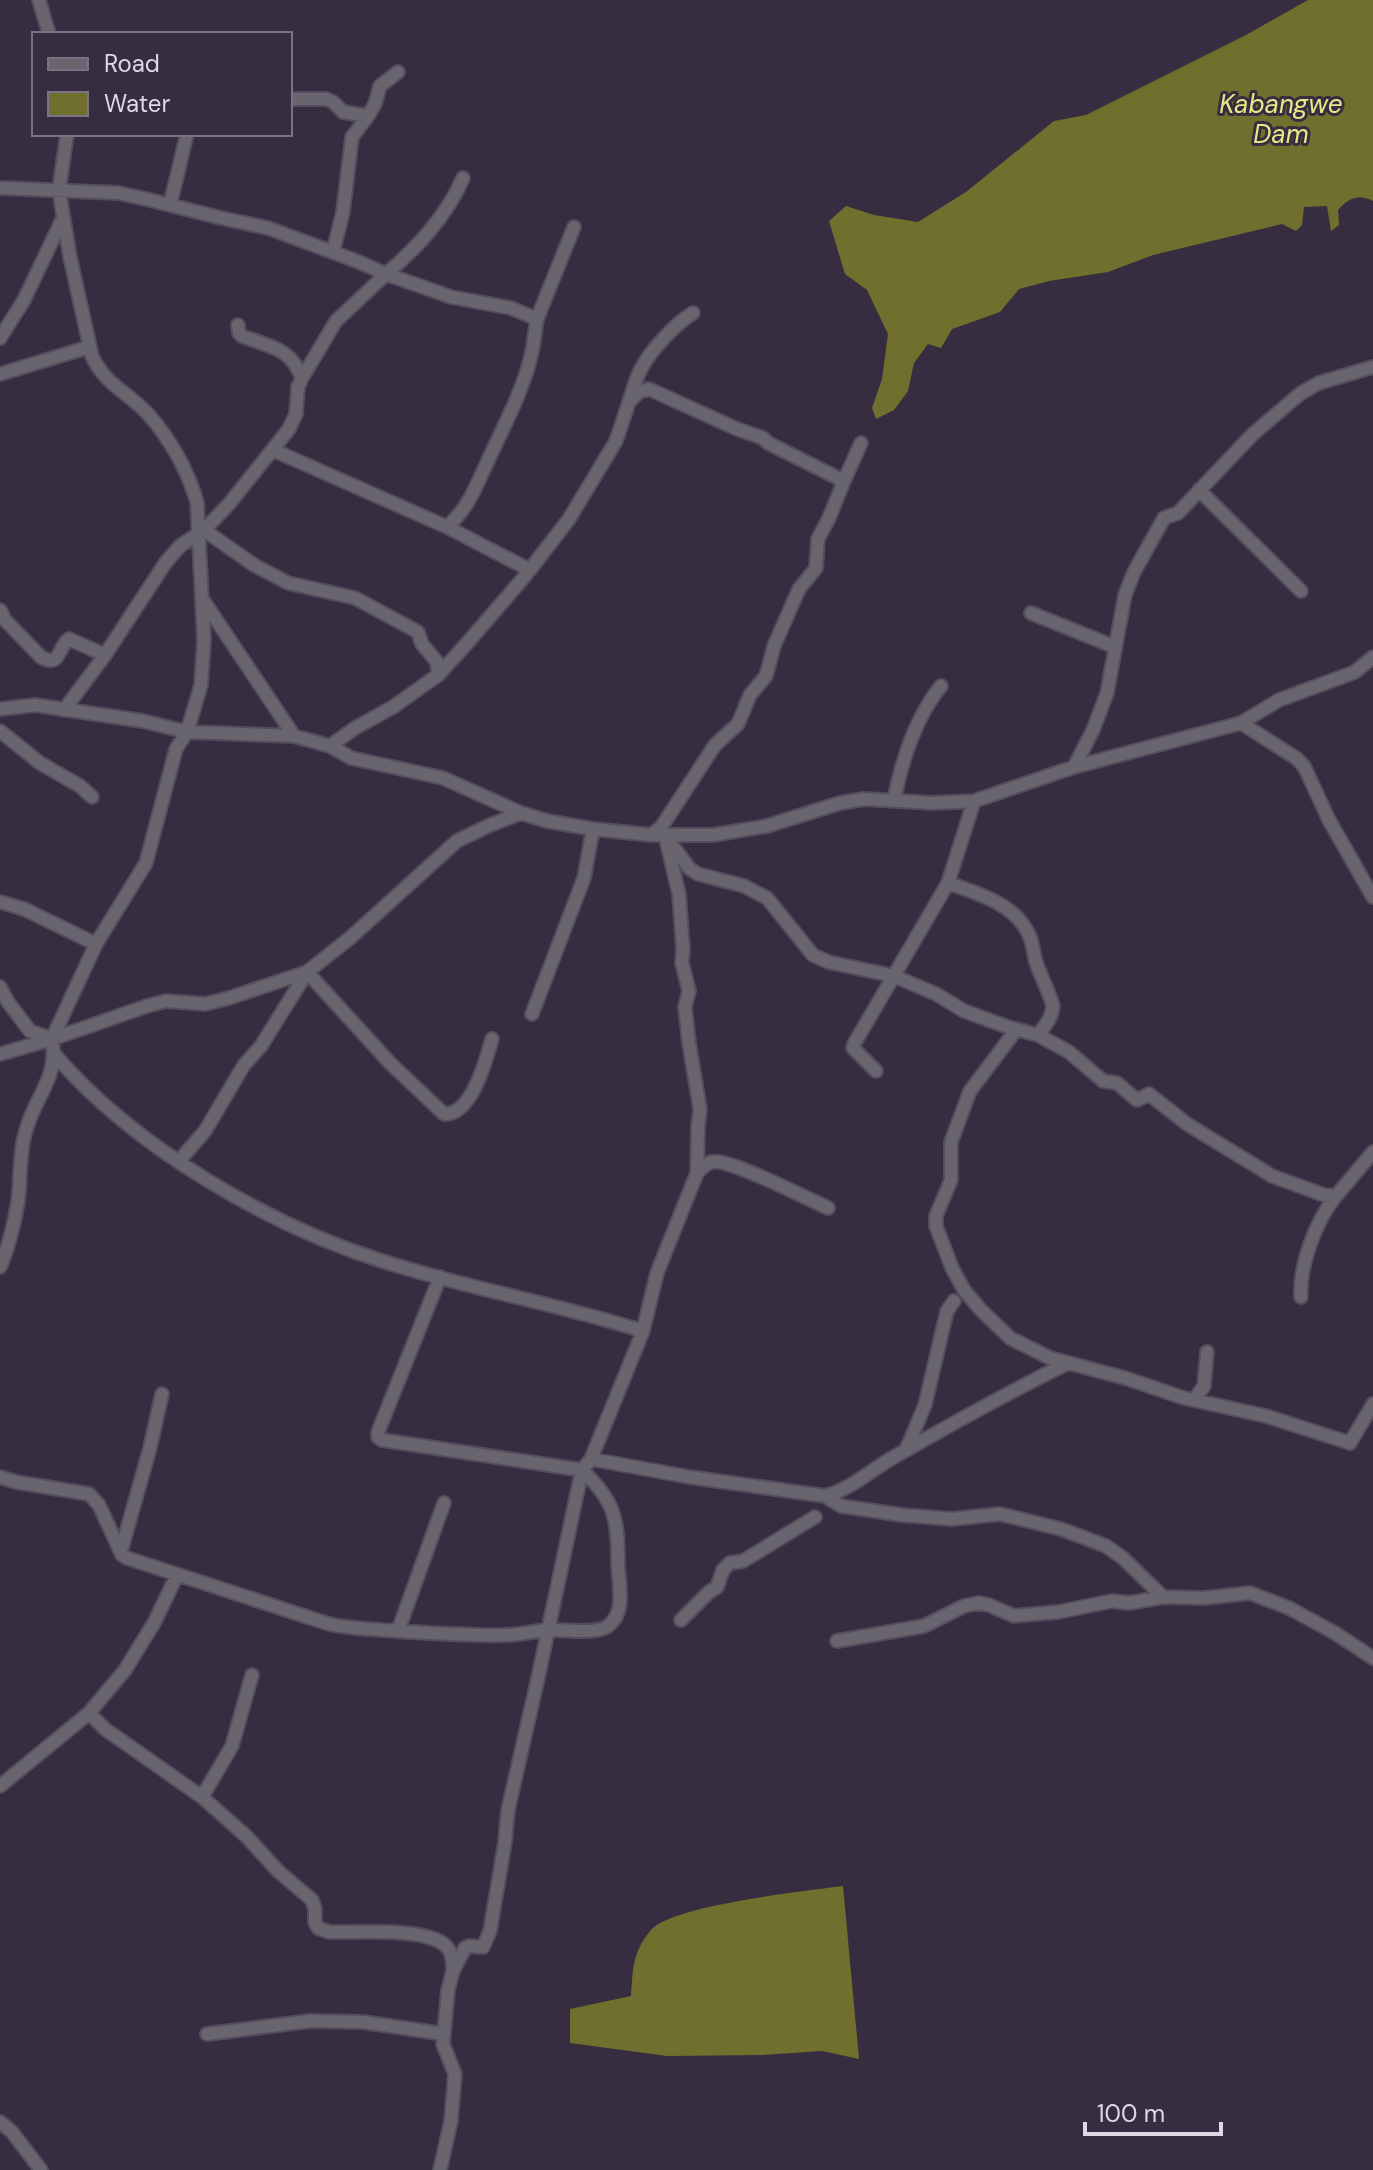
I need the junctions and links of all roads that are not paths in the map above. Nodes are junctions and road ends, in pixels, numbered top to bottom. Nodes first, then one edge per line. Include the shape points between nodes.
1 (39, 0) edge
2 (48, 32) edge
3 (398, 72) dead end
4 (292, 99) edge
5 (368, 116) junction
6 (67, 136) edge
7 (187, 136) edge
8 (463, 178) dead end
9 (0, 188) edge
10 (59, 190) junction
11 (170, 205) junction
12 (63, 218) junction
13 (574, 227) dead end
14 (333, 252) junction
15 (386, 274) junction
16 (693, 313) dead end
17 (537, 319) junction
18 (238, 325) dead end
19 (0, 338) edge
20 (89, 347) junction
21 (1373, 367) edge
22 (0, 374) edge
23 (302, 378) junction
24 (629, 402) junction
25 (861, 443) dead end
26 (273, 450) junction
27 (844, 481) junction
28 (1199, 490) junction
29 (447, 527) junction
30 (201, 532) junction
31 (530, 570) junction
32 (1301, 591) dead end
33 (202, 597) junction
34 (0, 610) edge
35 (1031, 613) dead end
36 (1115, 647) junction
37 (105, 655) junction
38 (1373, 657) edge
39 (438, 675) junction
40 (941, 686) dead end
41 (0, 709) edge
42 (64, 710) junction
43 (1241, 723) junction
44 (0, 731) edge
45 (187, 732) junction
46 (294, 736) junction
47 (330, 746) junction
48 (1074, 767) junction
49 (92, 797) dead end
50 (894, 800) junction
51 (974, 801) junction
52 (521, 813) junction
53 (593, 829) junction
54 (659, 835) junction
55 (948, 883) junction
56 (1373, 897) edge
57 (0, 902) edge
58 (96, 944) junction
59 (307, 972) junction
60 (894, 976) junction
61 (0, 987) edge
62 (532, 1014) dead end
63 (1016, 1030) junction
64 (1038, 1035) junction
65 (52, 1039) junction
66 (492, 1039) dead end
67 (0, 1054) edge
68 (55, 1055) junction
69 (876, 1071) dead end
70 (1373, 1152) edge
71 (179, 1161) junction
72 (697, 1173) junction
73 (1336, 1196) junction
74 (828, 1208) dead end
75 (0, 1267) edge
76 (440, 1277) junction
77 (1301, 1297) dead end
78 (954, 1301) dead end
79 (643, 1331) junction
80 (1207, 1352) dead end
81 (1068, 1363) junction
82 (162, 1394) dead end
83 (1195, 1399) junction
84 (1373, 1404) edge
85 (906, 1450) junction
86 (591, 1459) junction
87 (582, 1470) junction
88 (0, 1477) edge
89 (825, 1496) junction
90 (444, 1503) dead end
91 (815, 1517) dead end
92 (121, 1551) junction
93 (177, 1575) junction
94 (1163, 1597) junction
95 (681, 1620) dead end
96 (547, 1630) junction
97 (398, 1631) junction
98 (837, 1641) dead end
99 (1373, 1658) edge
100 (252, 1675) dead end
101 (89, 1713) junction
102 (0, 1786) edge
103 (202, 1797) junction
104 (453, 1971) junction
105 (207, 2034) dead end
106 (444, 2034) junction
107 (0, 2122) edge
108 (41, 2170) edge
109 (440, 2170) edge

1 - 2 street
3 - 5 street via 380,86
4 - 5 street via 326,99 343,112
5 - 14 street via 352,137
6 - 10 street
7 - 11 street
8 - 15 street via 450,204 407,257
9 - 10 street
10 - 11 street via 119,193
10 - 12 street
11 - 14 street via 268,228
12 - 19 street
12 - 20 street
13 - 17 street
14 - 15 street
15 - 17 street
15 - 23 street via 336,321
16 - 24 street via 642,367
17 - 29 street via 513,409 463,513
18 - 23 street via 242,336 291,358
20 - 22 street
20 - 30 street via 107,381 147,414 174,447 197,502
21 - 28 street via 1301,393
23 - 26 street via 296,414
24 - 27 street via 649,389 763,438
24 - 31 street via 616,441 569,519
25 - 27 street
26 - 29 street
26 - 30 street
27 - 54 street via 818,539 816,568 799,589 766,676
28 - 32 street
28 - 36 street via 1178,513 1164,518 1134,572
29 - 31 street
30 - 33 street
30 - 37 street via 166,562
30 - 39 street via 288,583 355,598 418,632 437,662
31 - 39 street
33 - 45 street via 201,685
33 - 46 street
34 - 37 street via 47,660 56,658 69,639
35 - 36 street
36 - 48 street via 1107,693
37 - 42 street
38 - 43 street via 1355,672 1279,700
39 - 47 street
40 - 50 street via 918,724
41 - 42 street via 35,705
42 - 45 street
43 - 48 street
43 - 56 street via 1304,766
44 - 49 street
45 - 46 street
45 - 58 street via 176,749 146,863
46 - 47 street
47 - 52 street via 351,758 443,778
48 - 51 street
50 - 51 street
50 - 54 street via 840,803 767,826 713,835
51 - 55 street
52 - 53 street
52 - 59 street via 457,841
53 - 54 street
53 - 62 street via 584,878
54 - 60 street via 698,874 767,898 813,955
54 - 72 street via 679,894 682,963 689,991 685,1007 700,1109
55 - 60 street
55 - 64 street via 1011,912 1029,933 1053,1006
57 - 58 street
58 - 65 street
59 - 65 street via 205,1004 166,1001
59 - 66 street via 444,1114 456,1112 469,1098
59 - 71 street via 205,1131
60 - 63 street
60 - 69 street via 853,1048
61 - 65 street via 30,1031
63 - 64 street
63 - 81 street via 970,1091 951,1142 951,1180 936,1226 952,1268 980,1309 1010,1338
64 - 73 street via 1137,1100 1149,1094 1272,1176
65 - 67 street
65 - 68 street
68 - 71 street via 116,1116
68 - 75 street via 27,1124 18,1202
70 - 73 street
71 - 76 street via 340,1247
72 - 74 street via 715,1161
72 - 79 street via 657,1273
73 - 77 street via 1310,1241
76 - 79 street
76 - 87 street via 379,1439
78 - 85 street via 947,1311 925,1405
79 - 86 street
80 - 83 street via 1204,1386
81 - 83 street
81 - 85 street
82 - 92 street
83 - 84 street via 1350,1443
85 - 89 street
86 - 87 street
86 - 89 street
87 - 96 street
87 - 96 street via 606,1497 617,1524 621,1604 607,1628
88 - 92 street via 89,1494
89 - 94 street via 841,1506 902,1515 952,1519 1000,1514 1061,1529 1106,1546
90 - 97 street
91 - 95 street via 743,1561 730,1563 717,1587
92 - 93 street via 127,1558
93 - 97 street via 329,1624
93 - 101 street via 125,1670
94 - 98 street via 1014,1616 979,1603 924,1626
94 - 99 street via 1250,1593 1289,1608
96 - 97 street via 509,1635
96 - 104 street via 508,1810 490,1931 483,1947 465,1948
100 - 103 street via 232,1746
101 - 102 street
101 - 103 street
103 - 104 street via 312,1900 318,1928 430,1938 445,1945 453,1957
104 - 106 street
105 - 106 street via 310,2021 363,2022
106 - 109 street via 455,2074
107 - 108 street

